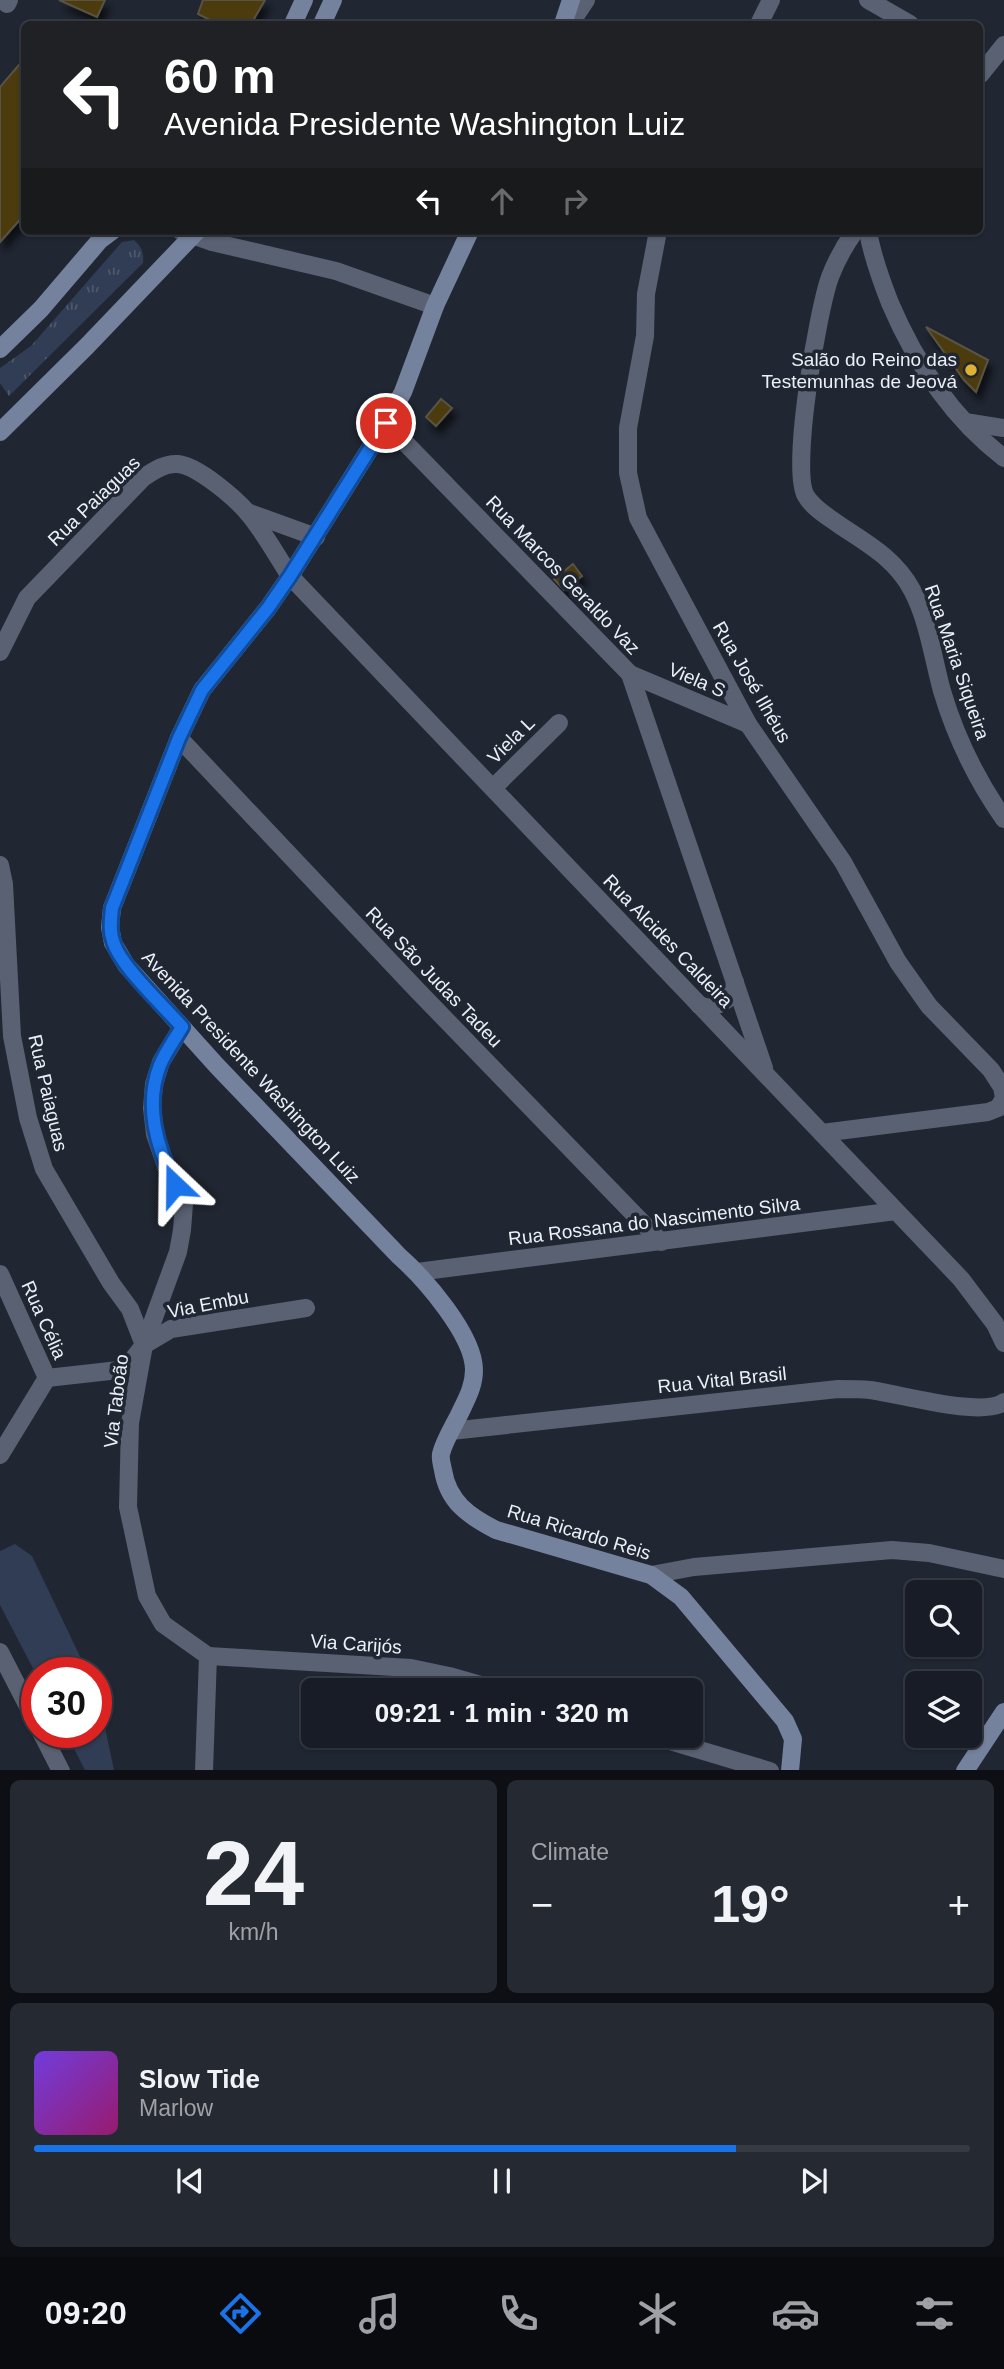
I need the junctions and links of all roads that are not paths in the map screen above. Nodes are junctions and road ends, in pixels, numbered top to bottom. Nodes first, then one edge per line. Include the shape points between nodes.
1 (304, 0) edge
2 (333, 0) edge
3 (571, 0) edge
4 (586, 0) edge
5 (771, 0) edge
6 (868, 0) edge
7 (294, 21) edge
8 (322, 21) edge
9 (564, 21) edge
10 (572, 21) edge
11 (760, 21) edge
12 (905, 21) edge
13 (1004, 46) edge
14 (983, 69) edge
15 (107, 235) edge
16 (188, 235) edge
17 (198, 235) edge
18 (468, 235) edge
19 (657, 235) edge
20 (852, 235) edge
21 (869, 235) edge
22 (435, 306) junction
23 (0, 349) edge
24 (964, 422) junction
25 (386, 423) junction
26 (1004, 428) edge
27 (0, 432) edge
28 (1004, 458) edge
29 (247, 512) junction
30 (316, 537) junction
31 (290, 576) junction
32 (27, 598) junction
33 (0, 623) edge
34 (0, 652) edge
35 (630, 674) junction
36 (559, 723) dead end
37 (748, 724) junction
38 (179, 738) junction
39 (493, 788) junction
40 (1004, 819) edge
41 (0, 865) edge
42 (735, 982) junction
43 (699, 1005) junction
44 (182, 1027) junction
45 (766, 1075) junction
46 (1004, 1098) edge
47 (822, 1133) junction
48 (896, 1211) junction
49 (661, 1242) junction
50 (417, 1272) junction
51 (0, 1274) edge
52 (306, 1308) dead end
53 (1004, 1343) edge
54 (144, 1345) junction
55 (472, 1353) joint
56 (47, 1378) junction
57 (1001, 1405) edge
58 (451, 1431) junction
59 (0, 1455) edge
60 (1004, 1569) edge
61 (652, 1575) junction
62 (0, 1652) edge
63 (208, 1656) junction
64 (451, 1678) edge
65 (21, 1693) edge
66 (1004, 1712) edge
67 (49, 1748) edge
68 (695, 1748) edge
69 (61, 1770) edge
70 (204, 1770) edge
71 (771, 1770) edge
72 (790, 1770) edge
73 (965, 1770) edge

1 - 7 street
2 - 8 street
3 - 9 street
4 - 10 street
5 - 11 street
6 - 12 street
13 - 14 street
15 - 23 street
16 - 27 street
17 - 22 street via 336,271
18 - 22 street, Avenida Presidente Washington Luiz
19 - 37 street, Rua José Ilhéus via 628,428 628,472 638,518
20 - 40 street, Rua Maria Siqueira via 829,279 818,323 808,378 801,477 806,495 822,513 889,558 913,591 956,734
21 - 24 street via 901,329 930,381
22 - 25 street, Avenida Presidente Washington Luiz via 403,392
24 - 26 street
24 - 28 street
25 - 30 street, Avenida Presidente Washington Luiz
25 - 35 street, Rua Marcos Geraldo Vaz
29 - 30 street, Rua Paiaguas
29 - 31 street, Rua Paiaguas
29 - 32 street, Rua Paiaguas via 189,466 159,468 123,496
30 - 31 street, Avenida Presidente Washington Luiz
31 - 38 street, Avenida Presidente Washington Luiz via 202,690
31 - 39 street, Rua Alcides Caldeira
32 - 33 street
32 - 34 street, Rua Paiaguas
35 - 37 street, Viela S
35 - 42 street, Rua Marcos Geraldo Vaz
36 - 39 street, Viela L
37 - 46 street, Rua José Ilhéus via 844,862 898,962 929,1006 990,1070
38 - 44 street, Avenida Presidente Washington Luiz via 112,908 110,928 126,965
38 - 49 street, Rua São Judas Tadeu
39 - 43 street, Rua Alcides Caldeira
41 - 54 street, Rua Paiaguas via 12,1037 28,1118 44,1169 130,1309
42 - 43 street via 730,998 709,1007
42 - 45 street, Rua Marcos Geraldo Vaz
43 - 45 street, Rua Alcides Caldeira
44 - 50 street, Avenida Presidente Washington Luiz
44 - 54 street, Via Taboão via 161,1062 152,1108 166,1166 184,1205 182,1230
45 - 47 street, Rua Alcides Caldeira
46 - 47 street, Rua José Ilhéus via 998,1108 988,1112
47 - 48 street, Rua Alcides Caldeira
48 - 49 street, Rua Rossana do Nascimento Silva
48 - 53 street, Rua Alcides Caldeira via 961,1279
49 - 50 street, Rua Rossana do Nascimento Silva
50 - 55 street, Avenida Presidente Washington Luiz
51 - 56 street, Rua Célia
52 - 54 street, Via Embu via 171,1329
54 - 56 street, Via Embu via 118,1370
54 - 63 street, Via Taboão via 131,1423 128,1507 146,1595 163,1624
55 - 58 street, Rua Ricardo Reis via 471,1391
56 - 59 street, Rua Célia
57 - 58 street, Rua Vital Brasil via 978,1409 870,1390 838,1389
58 - 61 street, Rua Ricardo Reis via 440,1456 445,1483 457,1505 475,1519 524,1540
60 - 61 street via 892,1550 694,1567
61 - 72 street, Rua Ricardo Reis via 681,1597 785,1721 793,1740
62 - 65 street
63 - 64 street, Via Carijós via 411,1668
63 - 70 street
66 - 73 street
67 - 69 street
68 - 71 street

